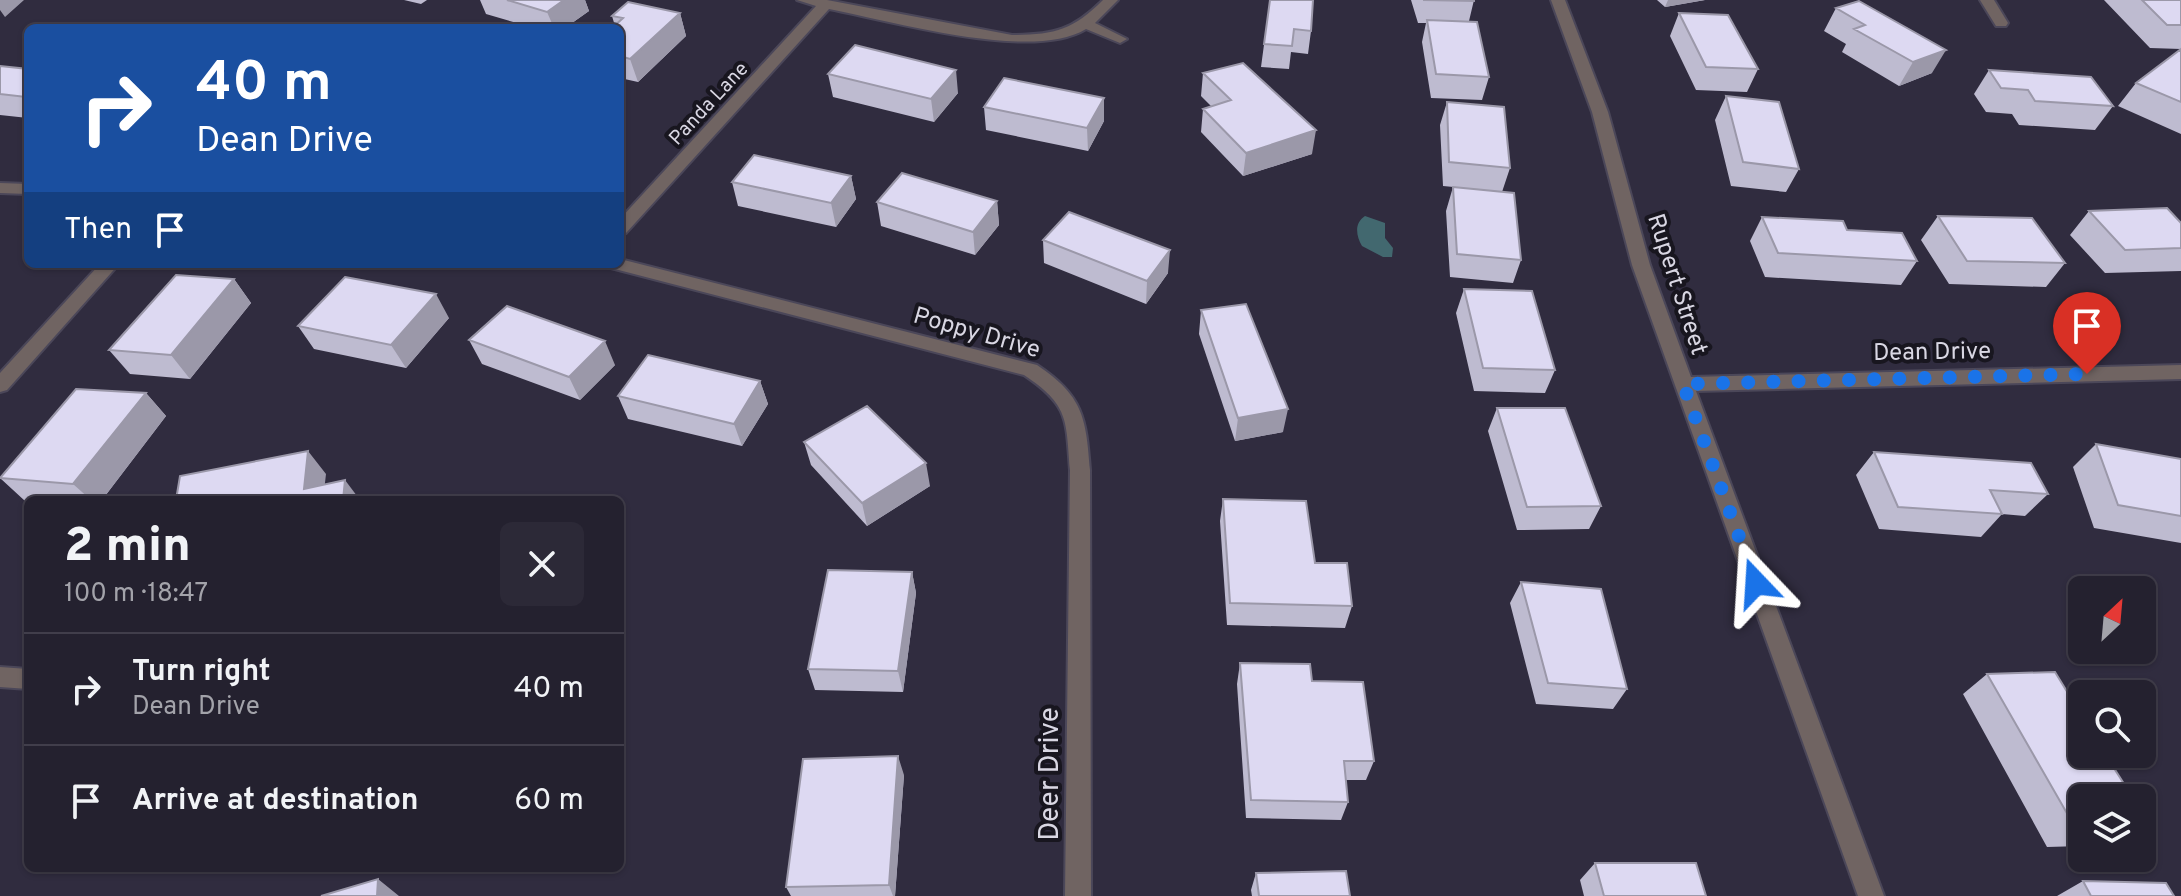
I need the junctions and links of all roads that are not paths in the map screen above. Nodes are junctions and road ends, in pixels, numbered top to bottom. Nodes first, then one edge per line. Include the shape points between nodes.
1 (804, 0) edge
2 (1111, 0) edge
3 (1558, 0) edge
4 (1987, 0) edge
5 (826, 4) junction
6 (2001, 23) dead end
7 (1088, 25) junction
8 (1120, 39) dead end
9 (0, 188) edge
10 (24, 189) edge
11 (624, 225) edge
12 (624, 266) edge
13 (106, 268) edge
14 (2181, 372) edge
15 (1683, 384) junction
16 (0, 385) edge
17 (1079, 653) joint
18 (0, 677) edge
19 (24, 679) edge
20 (1078, 896) edge
21 (1871, 896) edge

1 - 5 street
2 - 7 street
3 - 15 street, Rupert Street via 1600,112 1641,265
4 - 6 street
5 - 7 street via 1012,39 1061,36
5 - 11 street, Panda Lane
7 - 8 street
9 - 10 street
12 - 17 street, Poppy Drive via 1030,370 1057,386 1075,409
13 - 16 street
14 - 15 street, Dean Drive
15 - 21 street, Rupert Street
17 - 20 street, Deer Drive
18 - 19 street

